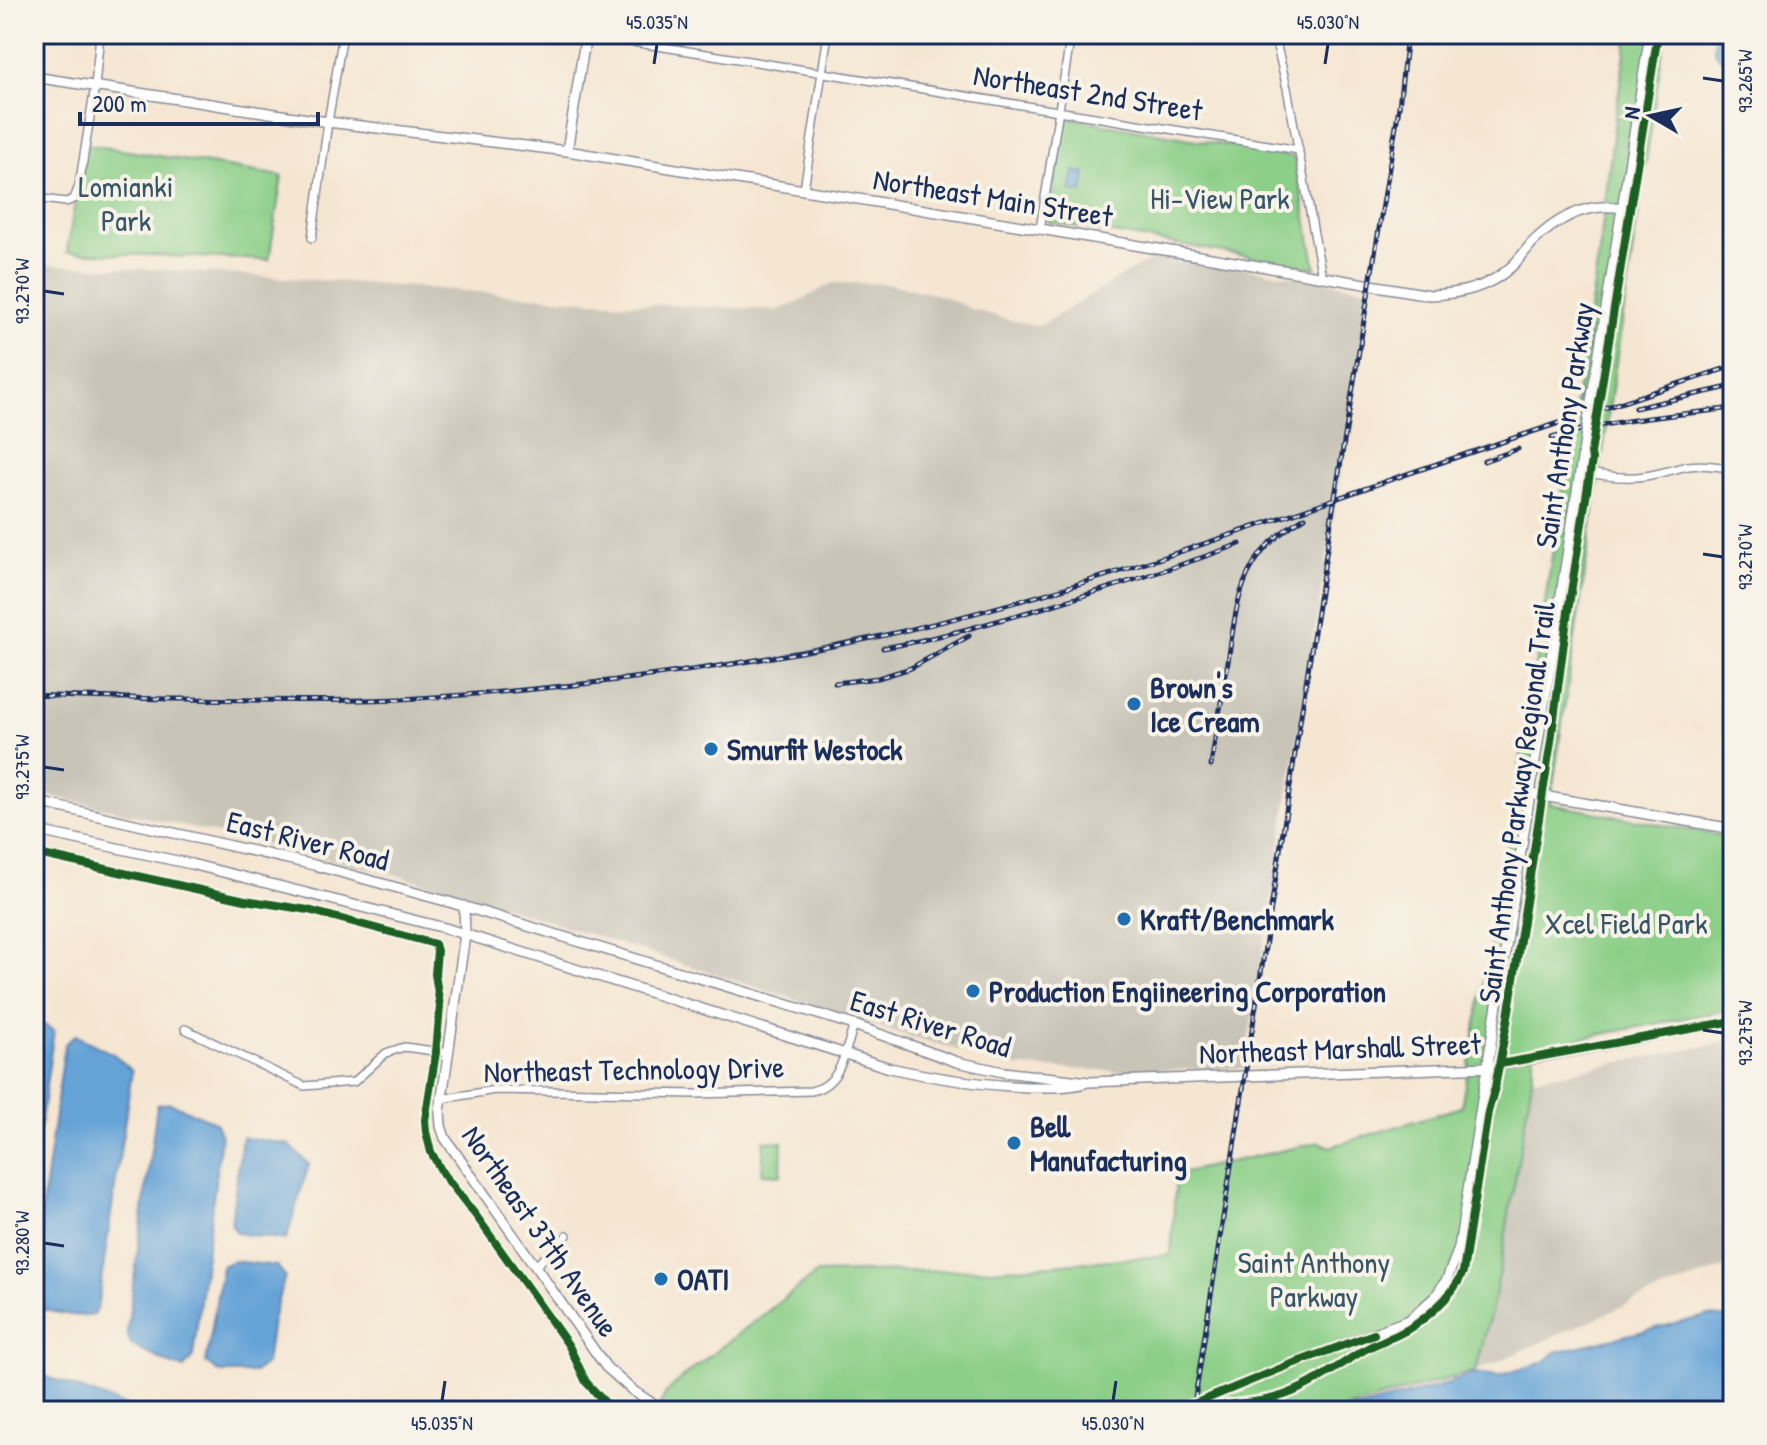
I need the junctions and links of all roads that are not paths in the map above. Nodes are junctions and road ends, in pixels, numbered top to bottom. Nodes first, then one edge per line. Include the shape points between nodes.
1 (100, 34) edge
2 (343, 34) edge
3 (585, 34) edge
4 (828, 34) edge
5 (1071, 34) edge
6 (1274, 34) edge
7 (1650, 34) edge
8 (822, 73) junction
9 (34, 77) edge
10 (95, 86) junction
11 (1059, 112) junction
12 (328, 122) junction
13 (1299, 150) junction
14 (567, 151) junction
15 (804, 189) junction
16 (34, 198) edge
17 (1622, 208) junction
18 (1040, 229) junction
19 (312, 238) dead end
20 (1322, 277) junction
21 (1733, 469) edge
22 (1581, 471) junction
23 (1531, 794) junction
24 (34, 801) edge
25 (1733, 829) edge
26 (34, 830) edge
27 (464, 906) junction
28 (465, 934) junction
29 (1733, 1021) edge
30 (854, 1025) junction
31 (185, 1029) dead end
32 (449, 1053) junction
33 (844, 1054) junction
34 (1489, 1067) junction
35 (1089, 1082) junction
36 (441, 1099) junction
37 (567, 1235) dead end
38 (535, 1266) junction
39 (664, 1411) edge
40 (1177, 1411) edge

1 - 10 street
2 - 12 street
3 - 8 street, Northeast 2nd Street
3 - 14 street
4 - 8 street
5 - 11 street
6 - 13 street
7 - 17 street, Saint Anthony Parkway
8 - 11 street, Northeast 2nd Street
8 - 15 street
9 - 10 street, Northeast Main Street
10 - 12 street, Northeast Main Street
10 - 16 street via 74,199
11 - 13 street, Northeast 2nd Street
11 - 18 street
12 - 14 street, Northeast Main Street
12 - 19 street
13 - 20 street
14 - 15 street, Northeast Main Street
15 - 18 street, Northeast Main Street
17 - 20 street, Northeast Main Street via 1568,214 1511,267 1466,292 1430,295
17 - 22 street, Saint Anthony Parkway, bridge
18 - 20 street, Northeast Main Street
21 - 22 street via 1690,466 1631,477
22 - 23 street, Saint Anthony Parkway
23 - 25 street
23 - 34 street, Saint Anthony Parkway
24 - 27 street, East River Road via 314,865
26 - 28 street, East River Road
27 - 28 street, Northeast 37th Avenue
27 - 30 street, East River Road
28 - 32 street, Northeast 37th Avenue
28 - 33 street, East River Road
29 - 34 street, Northeast Marshall Street
30 - 33 street
30 - 35 street, East River Road via 957,1062
31 - 32 street via 304,1086 354,1082 395,1049
32 - 36 street, Northeast 37th Avenue
33 - 35 street, East River Road via 931,1078 982,1085
33 - 36 street, Northeast Technology Drive via 838,1073 811,1091 495,1090
34 - 35 street, Northeast Marshall Street
34 - 40 street, Saint Anthony Parkway via 1459,1248 1436,1296 1409,1320
36 - 38 street, Northeast 37th Avenue via 445,1138
37 - 38 street
38 - 39 street, Northeast 37th Avenue via 606,1367

